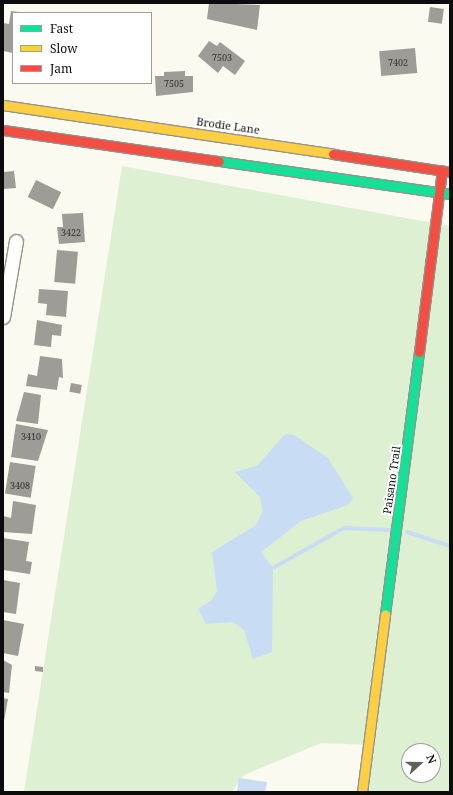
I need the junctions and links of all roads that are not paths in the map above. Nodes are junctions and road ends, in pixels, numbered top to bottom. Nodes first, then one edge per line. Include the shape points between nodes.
1 (3, 105) edge
2 (3, 130) edge
3 (446, 171) edge
4 (441, 192) junction
5 (450, 194) edge
6 (16, 241) dead end
7 (3, 317) edge
8 (362, 792) edge

1 - 3 main road, Brodie Lane
2 - 4 main road
3 - 4 main road, Paisano Trail
4 - 5 main road
4 - 8 main road, Paisano Trail
6 - 7 street

